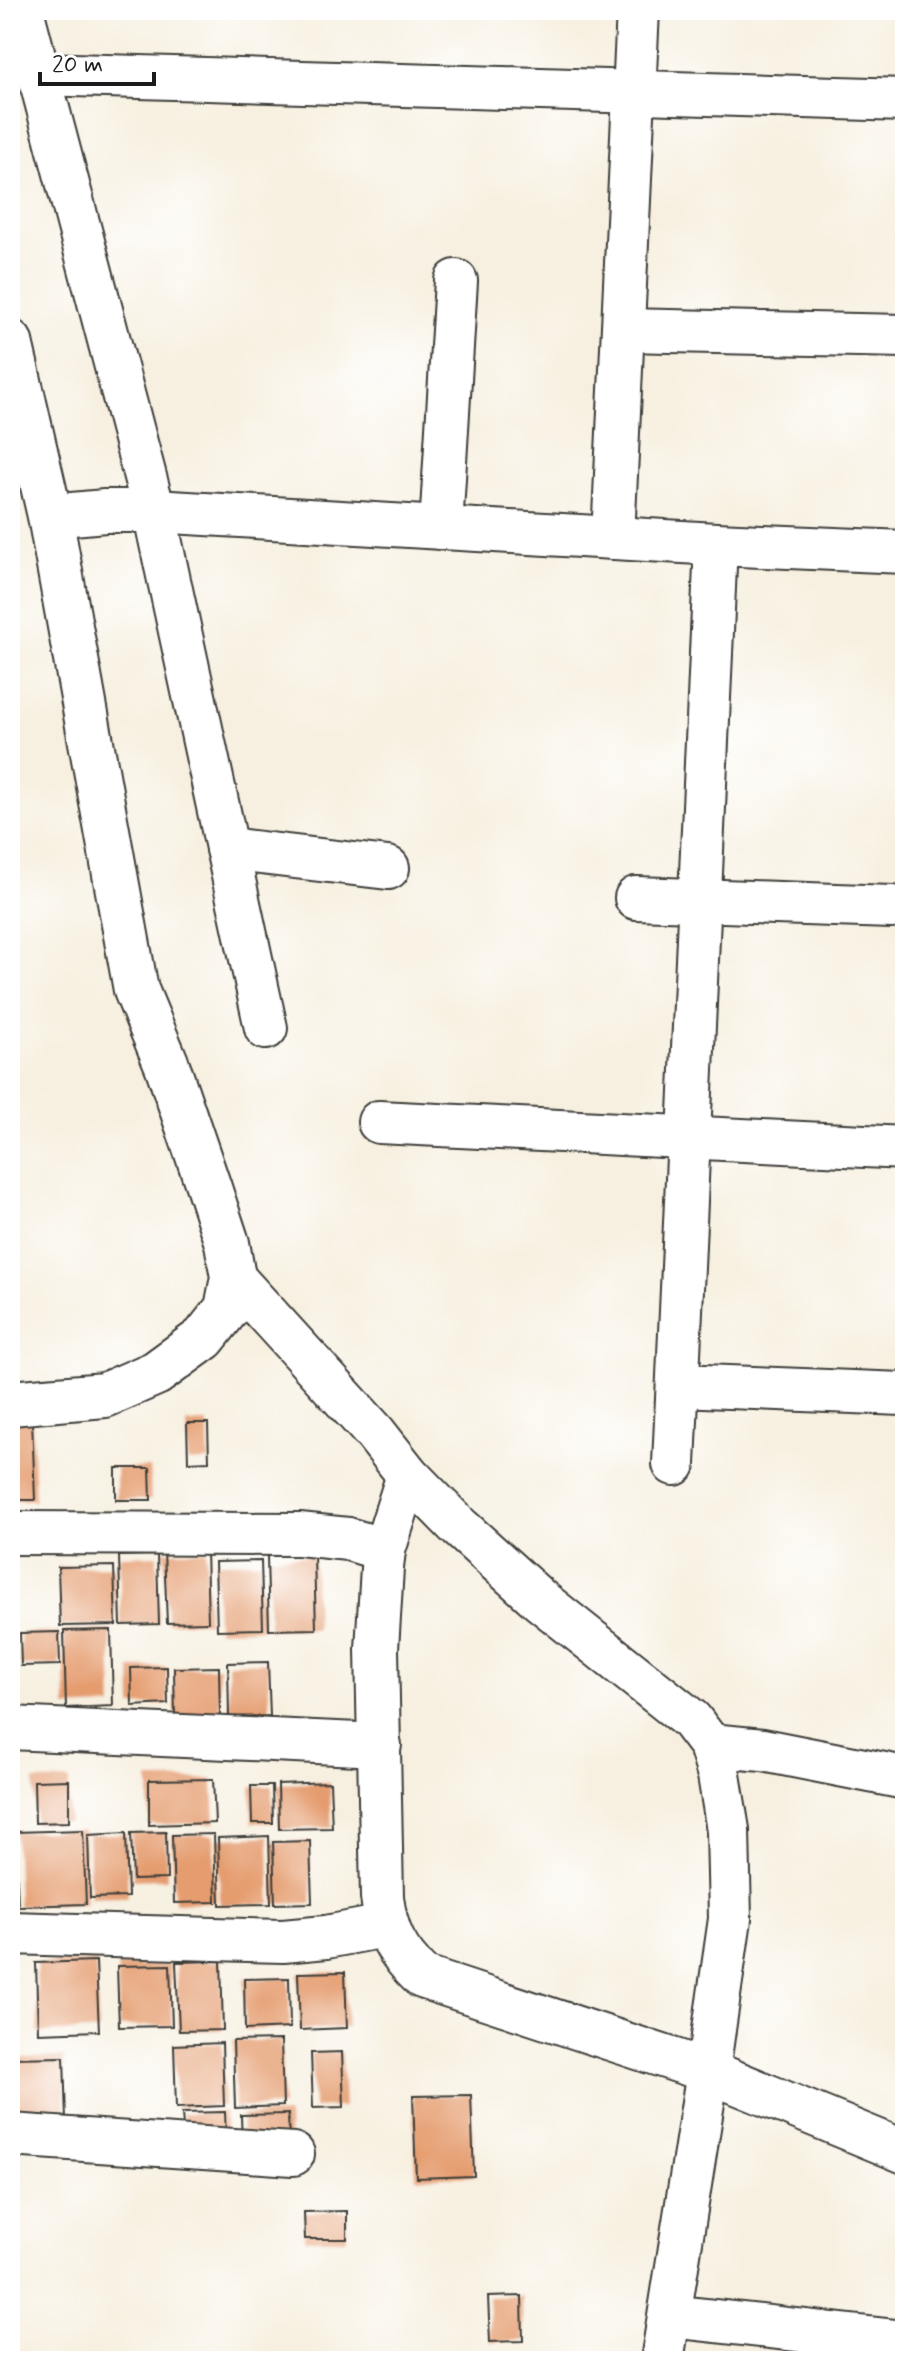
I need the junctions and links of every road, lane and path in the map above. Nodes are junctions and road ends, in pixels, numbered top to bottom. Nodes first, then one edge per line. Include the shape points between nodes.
1 (22, 10) edge
2 (638, 10) edge
3 (39, 74) junction
4 (634, 93) junction
5 (905, 100) edge
6 (456, 281) dead end
7 (623, 330) junction
8 (905, 336) edge
9 (10, 342) edge
10 (154, 511) junction
11 (50, 516) junction
12 (441, 528) junction
13 (613, 538) junction
14 (716, 544) junction
15 (905, 552) edge
16 (227, 849) junction
17 (388, 868) dead end
18 (636, 898) dead end
19 (700, 901) junction
20 (892, 907) dead end
21 (266, 1028) dead end
22 (379, 1122) dead end
23 (689, 1139) junction
24 (905, 1148) edge
25 (233, 1277) junction
26 (678, 1385) junction
27 (903, 1394) dead end
28 (10, 1403) edge
29 (674, 1464) dead end
30 (408, 1475) junction
31 (10, 1533) edge
32 (384, 1550) junction
33 (10, 1728) edge
34 (380, 1745) junction
35 (710, 1745) junction
36 (905, 1778) edge
37 (385, 1926) junction
38 (10, 1933) edge
39 (708, 2071) junction
40 (10, 2135) edge
41 (905, 2152) edge
42 (293, 2154) dead end
43 (670, 2316) junction
44 (905, 2342) edge
45 (662, 2361) edge

1 - 3 street
2 - 4 street
3 - 4 street
3 - 10 street
4 - 5 street
4 - 7 street
6 - 12 street
7 - 8 street
7 - 13 street
9 - 11 main road
10 - 11 street
10 - 12 street
10 - 16 street
11 - 25 main road via 136,990 209,1188
12 - 13 street
13 - 14 street
14 - 15 street
14 - 19 street
16 - 17 street
16 - 21 street
18 - 19 street
19 - 20 street
19 - 23 street
22 - 23 street
23 - 24 street
23 - 26 street
25 - 28 main road via 227,1309 204,1338 156,1373 105,1395
25 - 30 street
26 - 27 street
26 - 29 street
30 - 32 street
30 - 35 street via 540,1600 691,1720
31 - 32 street via 299,1534 348,1539
32 - 34 street via 377,1649
33 - 34 street
34 - 37 street
35 - 36 street
35 - 39 street via 728,1830 730,1919
37 - 38 street via 283,1941
37 - 39 street via 406,1962 422,1977
39 - 41 street
39 - 43 street
40 - 42 street
43 - 44 street
43 - 45 street

